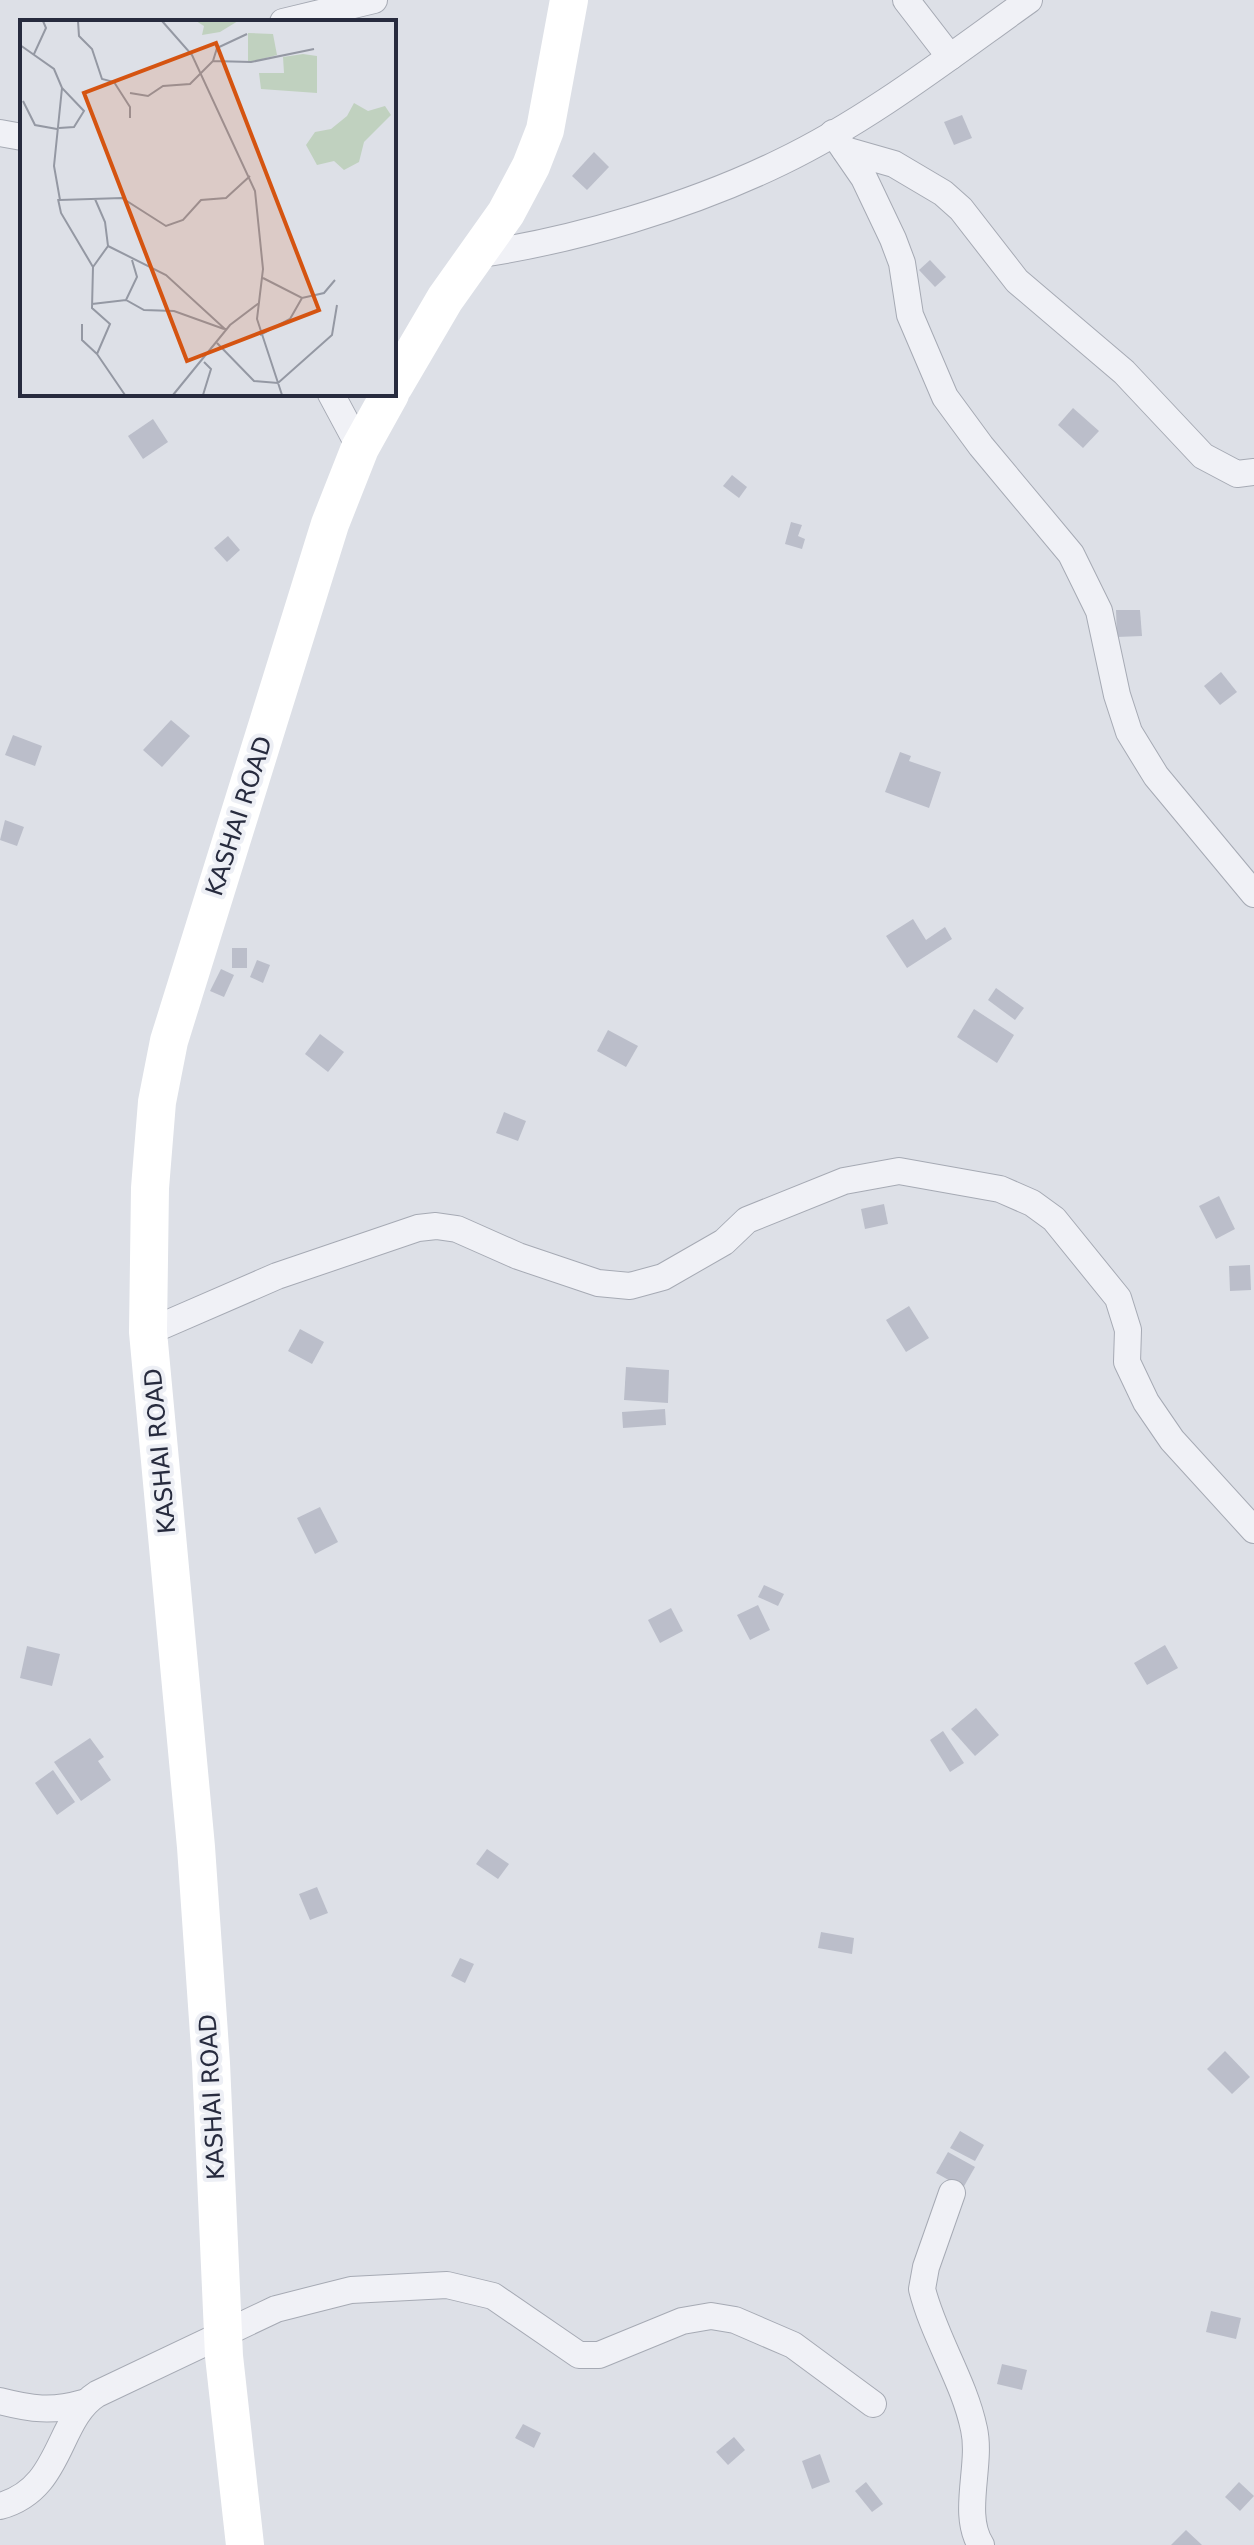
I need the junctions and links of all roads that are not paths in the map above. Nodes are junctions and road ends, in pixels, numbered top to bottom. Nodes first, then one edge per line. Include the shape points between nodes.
1 (374, 0) edge
2 (569, 0) edge
3 (906, 0) edge
4 (1029, 0) edge
5 (291, 20) edge
6 (950, 57) junction
7 (0, 133) edge
8 (20, 137) edge
9 (839, 142) junction
10 (474, 255) junction
11 (396, 383) edge
12 (332, 396) edge
13 (389, 396) edge
14 (360, 448) junction
15 (1254, 472) edge
16 (1254, 894) edge
17 (148, 1332) junction
18 (1254, 1530) edge
19 (952, 2193) dead end
20 (224, 2333) junction
21 (0, 2401) edge
22 (83, 2403) junction
23 (873, 2404) dead end
24 (0, 2506) edge
25 (245, 2545) edge
26 (981, 2545) edge

1 - 5 street
2 - 10 street via 545,130 506,213
3 - 6 street
4 - 6 street
6 - 9 street
7 - 8 street
9 - 10 street via 625,220 521,249
9 - 15 street via 894,164 943,193 1017,281 1124,372 1203,456 1237,474
9 - 16 street via 864,178 893,239 910,315 945,397 1071,554 1099,611 1129,732 1156,776
10 - 11 street
12 - 14 street
13 - 14 street, KASHAI ROAD
14 - 17 street, KASHAI ROAD via 330,524 169,1041 157,1102 150,1188
17 - 18 street via 277,1276 418,1228 457,1229 598,1283 630,1286 674,1272 724,1242 747,1220 844,1181 899,1171 934,1177 1000,1189 1032,1203 1073,1240 1118,1298 1128,1330 1127,1362 1146,1402 1172,1440
17 - 20 street, KASHAI ROAD via 196,1847
19 - 26 street via 922,2289 974,2426 978,2456 973,2516
20 - 22 street
20 - 23 street via 276,2309 351,2290 447,2285 493,2296 579,2355 599,2355 682,2321 711,2316 735,2320 793,2345
20 - 25 street, KASHAI ROAD
21 - 22 street via 36,2410
22 - 24 street via 49,2470 14,2502

